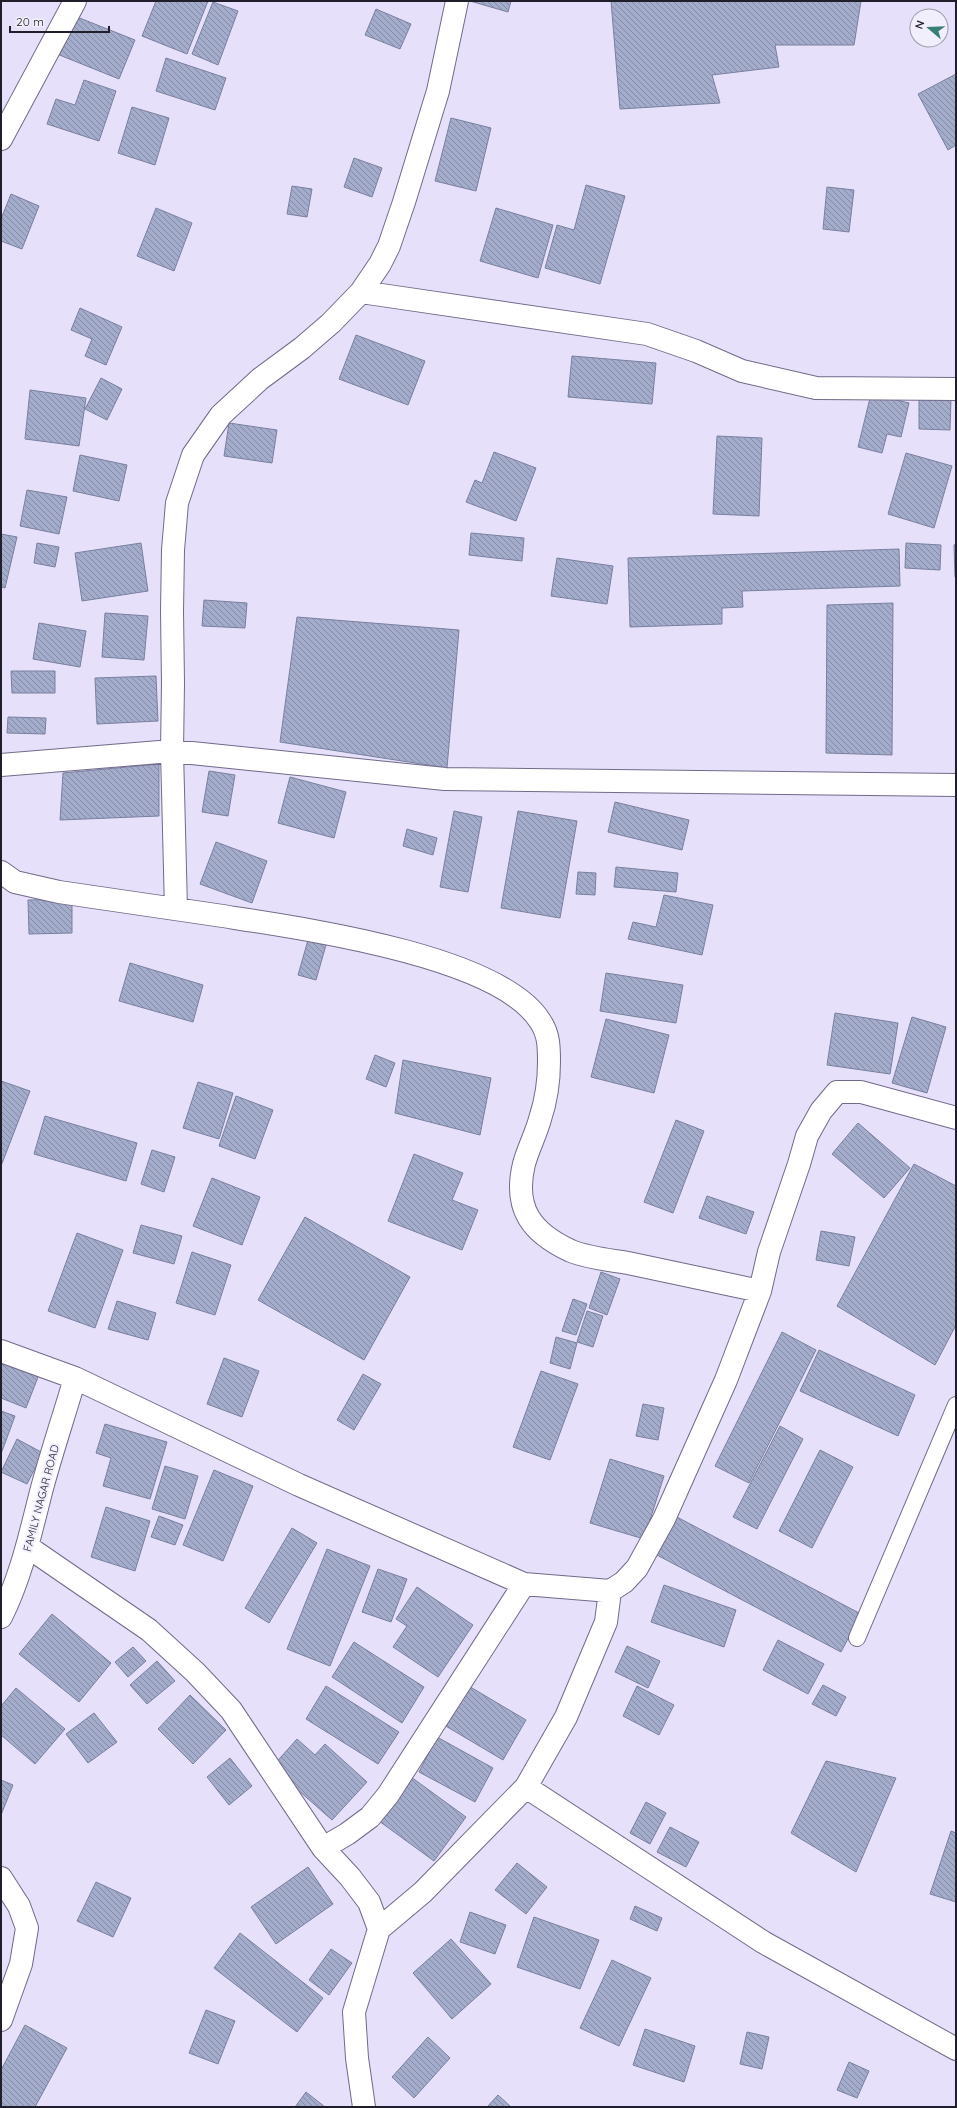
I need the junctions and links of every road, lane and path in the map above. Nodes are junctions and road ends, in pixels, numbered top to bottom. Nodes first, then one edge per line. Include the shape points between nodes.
1 (75, 1) edge
2 (457, 1) edge
3 (1, 140) edge
4 (362, 292) junction
5 (956, 388) edge
6 (172, 751) junction
7 (1, 765) edge
8 (956, 785) edge
9 (1, 872) edge
10 (176, 909) junction
11 (956, 1118) edge
12 (760, 1291) junction
13 (1, 1351) edge
14 (75, 1378) junction
15 (956, 1405) edge
16 (28, 1547) junction
17 (524, 1584) junction
18 (610, 1591) junction
19 (1, 1617) edge
20 (857, 1638) dead end
21 (526, 1787) junction
22 (323, 1848) junction
23 (1, 1878) edge
24 (379, 1929) junction
25 (3, 2008) edge
26 (956, 2049) edge
27 (364, 2107) edge

1 - 3 street
2 - 4 street via 438,92 404,202 389,246
4 - 5 street via 647,334 742,371 816,388
4 - 6 street via 302,348 260,379 221,415 194,455 177,503 173,550
6 - 7 street
6 - 8 street via 445,779
6 - 10 street
9 - 10 street via 15,882 59,892
10 - 12 street via 327,932 417,955 473,973 496,984 521,1001 540,1019 549,1039 549,1075 541,1118 524,1163 521,1180 521,1196 527,1218 540,1233 574,1252
11 - 12 street via 861,1092 837,1092 821,1111 807,1136 769,1252
12 - 18 street via 726,1380 664,1519 637,1568 624,1582
13 - 14 street
14 - 16 street, FAMILY NAGAR ROAD
14 - 17 street via 299,1485
15 - 20 lane
16 - 19 street, FAMILY NAGAR ROAD
16 - 22 street via 149,1630 195,1672 231,1710
17 - 18 street
17 - 22 street via 388,1795 370,1817
18 - 21 street via 606,1622 566,1717
21 - 24 street via 424,1892
21 - 26 street via 763,1942
22 - 24 street via 369,1902
23 - 25 street via 19,1906 26,1928 20,1964
24 - 27 street via 354,2012

